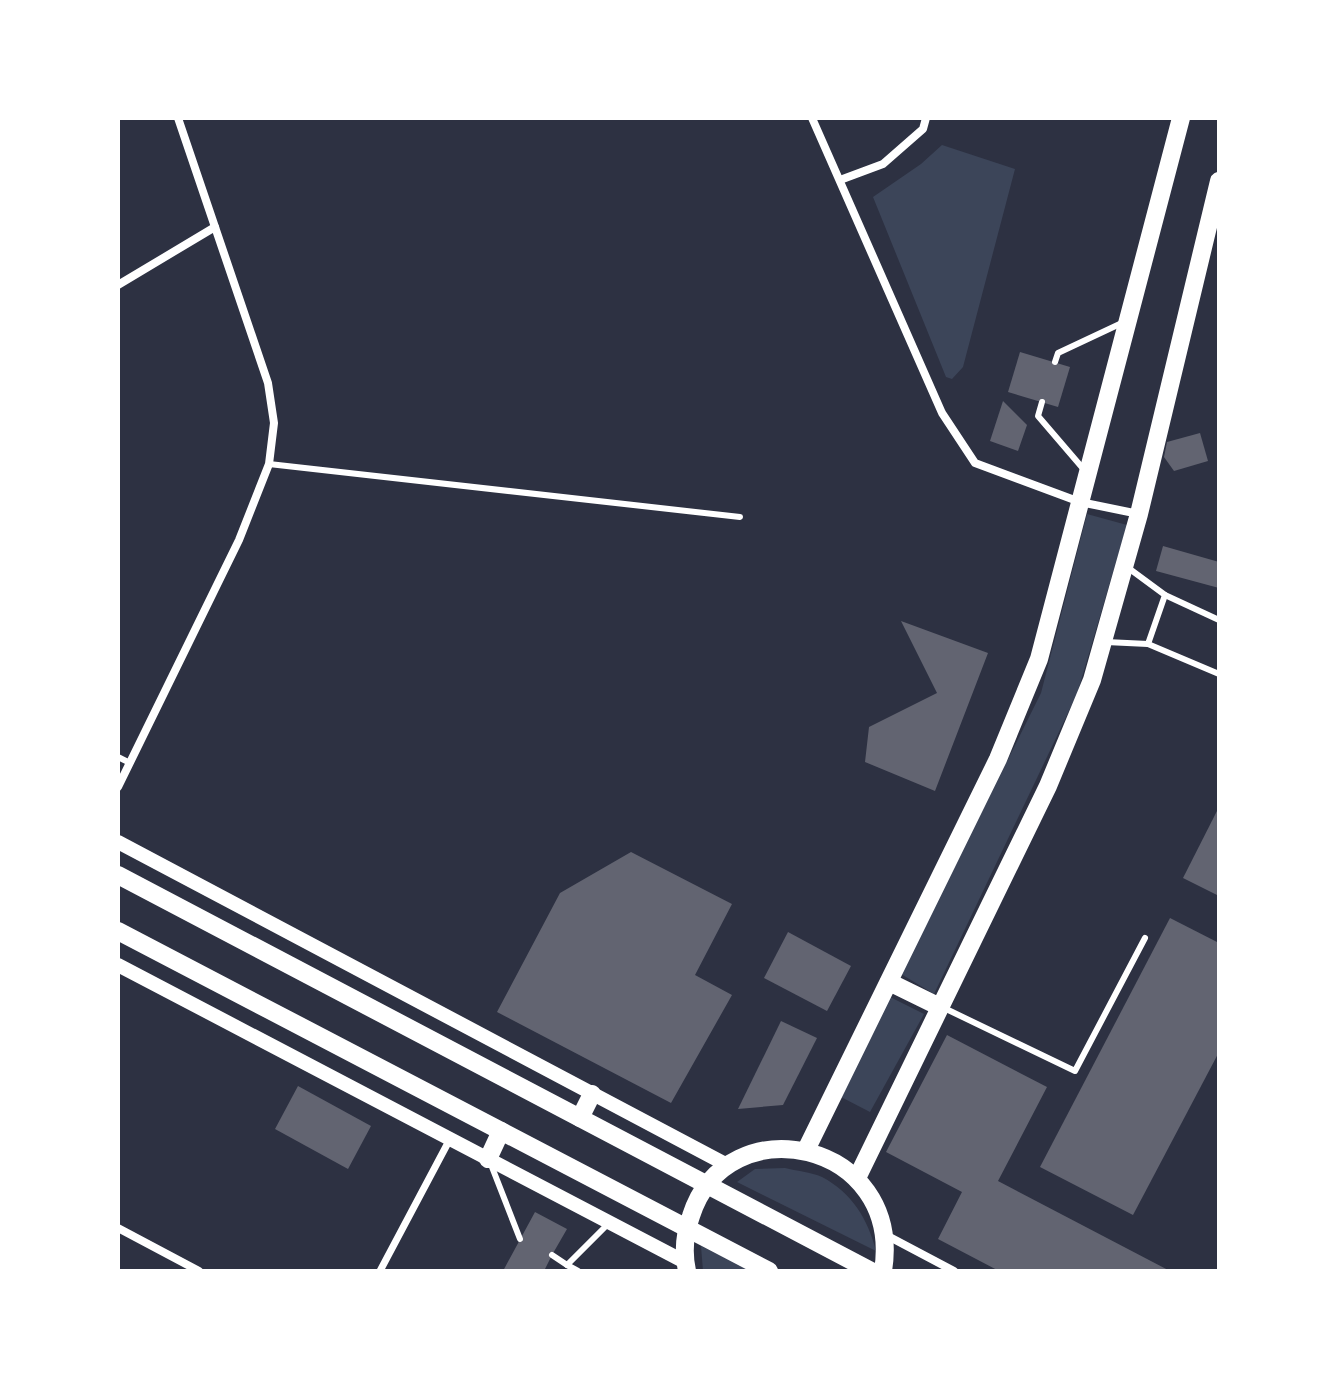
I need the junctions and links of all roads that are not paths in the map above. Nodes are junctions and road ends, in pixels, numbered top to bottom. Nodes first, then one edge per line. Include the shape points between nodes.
1 (178, 118) edge
2 (812, 118) edge
3 (926, 118) edge
4 (1181, 118) edge
5 (840, 180) junction
6 (1219, 181) edge
7 (215, 227) junction
8 (118, 285) edge
9 (1127, 320) junction
10 (1055, 362) dead end
11 (1042, 402) dead end
12 (269, 464) junction
13 (1087, 474) junction
14 (1080, 502) junction
15 (1139, 514) junction
16 (740, 517) dead end
17 (1125, 565) junction
18 (1165, 595) junction
19 (1219, 620) edge
20 (1103, 642) junction
21 (1148, 644) junction
22 (1219, 674) edge
23 (118, 757) edge
24 (130, 763) junction
25 (118, 787) edge
26 (118, 842) edge
27 (118, 875) edge
28 (118, 931) edge
29 (1145, 938) dead end
30 (118, 965) edge
31 (889, 982) junction
32 (940, 1007) junction
33 (592, 1094) junction
34 (580, 1118) junction
35 (501, 1131) junction
36 (450, 1139) junction
37 (806, 1150) junction
38 (488, 1159) junction
39 (729, 1166) junction
40 (857, 1178) junction
41 (707, 1185) junction
42 (610, 1222) junction
43 (118, 1228) edge
44 (687, 1228) junction
45 (884, 1234) junction
46 (520, 1239) dead end
47 (552, 1255) dead end
48 (567, 1265) junction
49 (686, 1266) edge
50 (199, 1271) edge
51 (380, 1271) edge
52 (578, 1271) edge
53 (769, 1271) edge
54 (871, 1271) edge
55 (883, 1271) edge
56 (954, 1271) edge

1 - 7 street
2 - 5 street
3 - 5 street via 923,129 883,164
4 - 9 main road
5 - 14 street via 942,413 975,463
6 - 15 main road
7 - 8 street
7 - 12 street via 268,383 274,423
9 - 10 lane via 1058,353
9 - 13 main road
11 - 13 lane via 1038,416
12 - 16 lane
12 - 24 street via 239,540
13 - 14 main road
14 - 15 street
14 - 31 main road via 1039,659 998,759
15 - 17 main road
17 - 18 lane
17 - 20 main road
18 - 19 lane
18 - 21 lane
20 - 21 lane
20 - 32 main road via 1048,786
21 - 22 lane
23 - 24 lane
24 - 25 street
26 - 33 street
27 - 34 main road
28 - 35 main road
29 - 32 lane via 1075,1071
30 - 36 street
31 - 32 main road
31 - 37 main road
32 - 40 main road
33 - 34 main road
33 - 39 street
34 - 41 main road
35 - 38 main road
35 - 44 main road
36 - 38 street
36 - 51 street
37 - 39 main road via 766,1151
37 - 40 main road
38 - 42 street
38 - 46 lane
39 - 41 main road
40 - 45 main road via 879,1213
41 - 44 main road
41 - 54 main road
42 - 48 lane
42 - 49 street
43 - 50 street
44 - 49 main road
44 - 53 main road
45 - 55 main road
45 - 56 street
47 - 48 lane
48 - 52 lane

